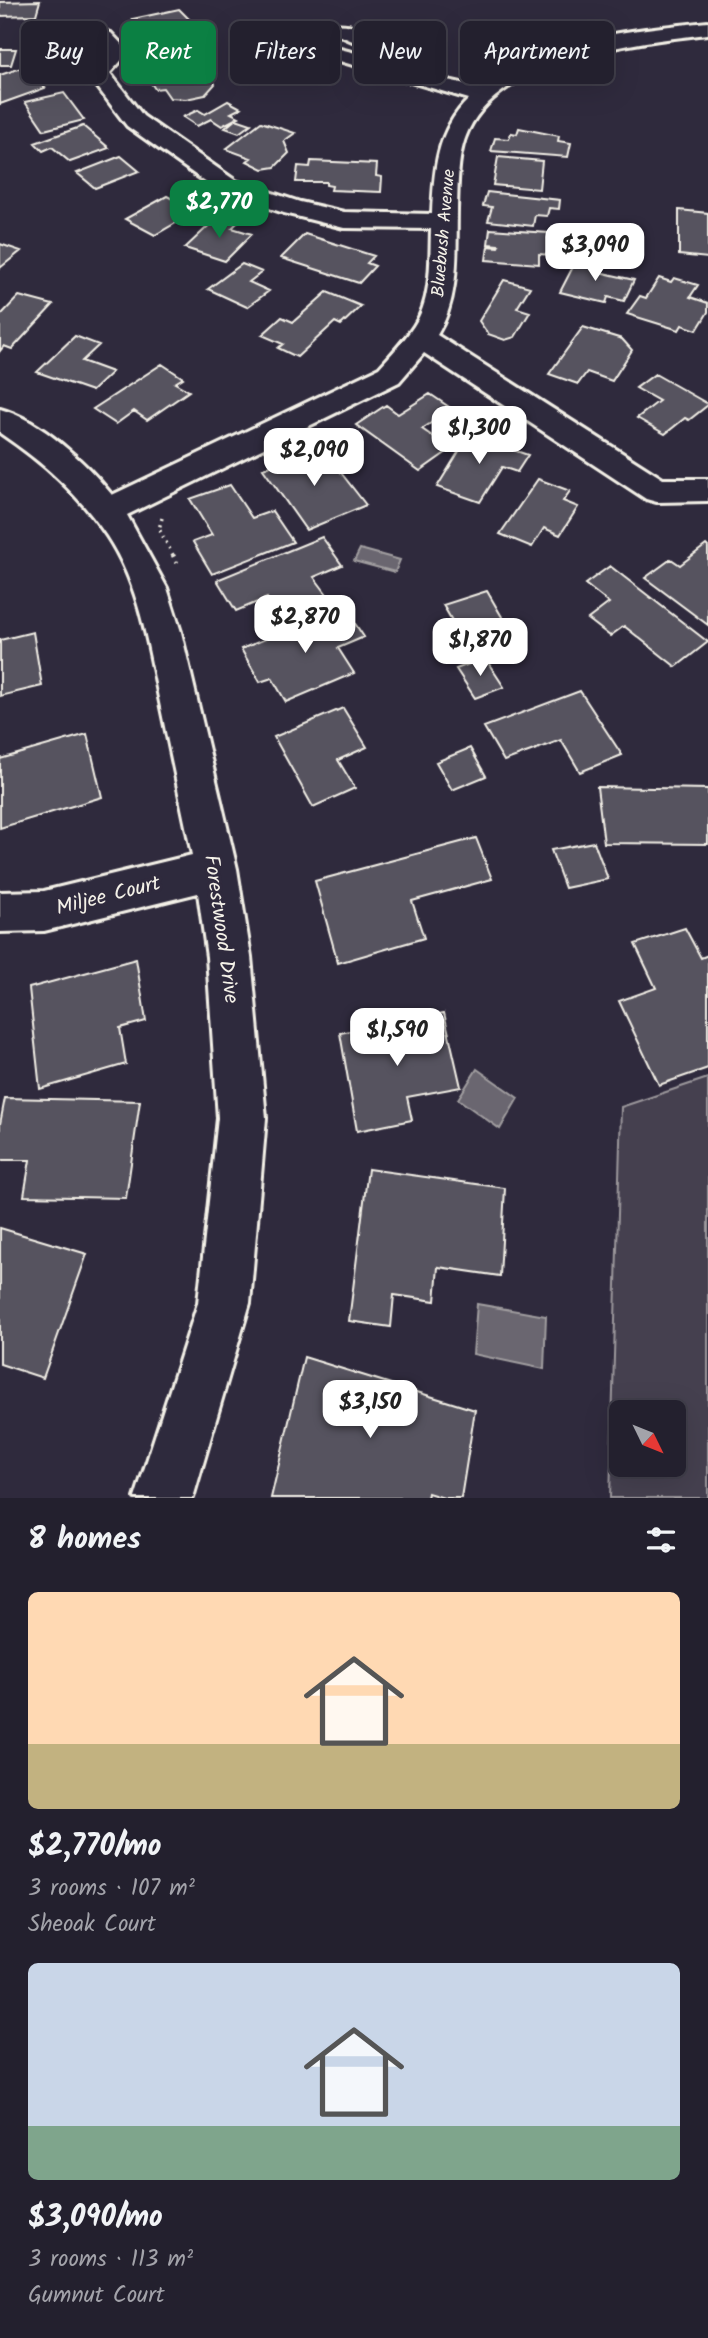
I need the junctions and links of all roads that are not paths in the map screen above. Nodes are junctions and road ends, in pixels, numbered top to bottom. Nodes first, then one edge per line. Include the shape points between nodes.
1 (705, 22) edge
2 (107, 84) edge
3 (443, 84) edge
4 (484, 96) junction
5 (444, 222) junction
6 (420, 337) junction
7 (0, 419) edge
8 (706, 489) edge
9 (108, 511) junction
10 (216, 869) junction
11 (0, 912) edge
12 (164, 1498) edge

1 - 4 street, Bluebush Avenue via 585,46 538,61
2 - 5 street via 135,121 227,186 344,220
3 - 4 street
4 - 5 street, Bluebush Avenue via 461,120 451,145
5 - 6 street, Bluebush Avenue via 437,307
6 - 8 street via 657,491
6 - 9 street, Bluebush Avenue via 389,375
7 - 9 street, Forestwood Drive via 69,469
9 - 10 street, Forestwood Drive via 158,610
10 - 11 street, Miljee Court via 44,911
10 - 12 street, Forestwood Drive via 229,957 242,1118 225,1303

